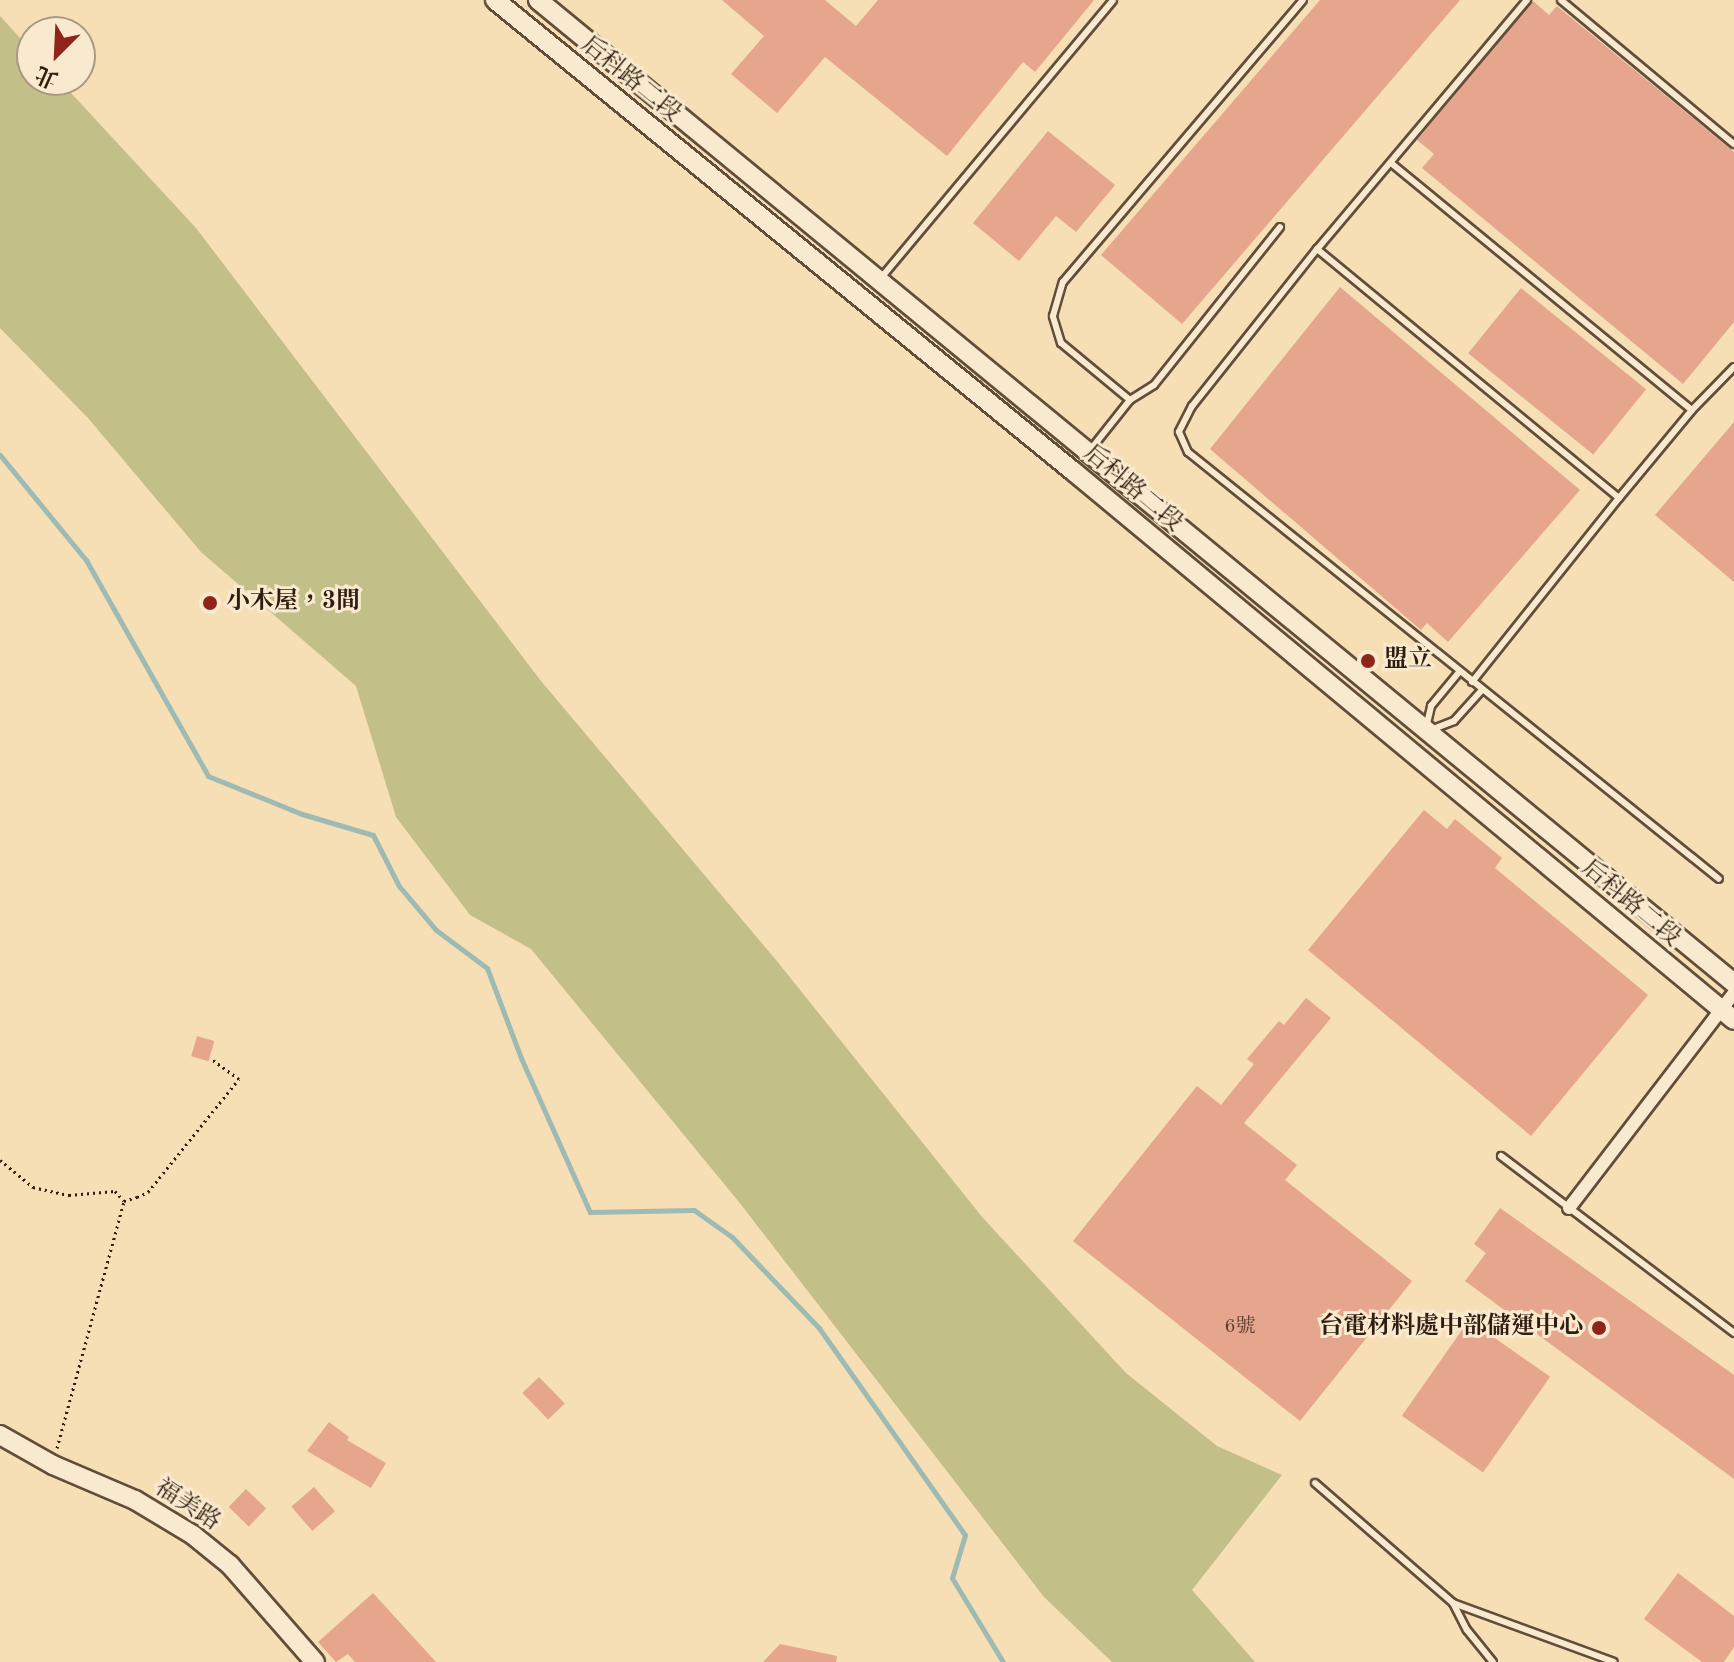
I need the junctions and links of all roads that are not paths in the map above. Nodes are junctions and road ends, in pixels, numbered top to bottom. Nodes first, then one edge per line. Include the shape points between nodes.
1 (495, 0) edge
2 (538, 0) edge
3 (1113, 0) edge
4 (1303, 0) edge
5 (1527, 0) edge
6 (1561, 0) edge
7 (1734, 144) edge
8 (1391, 163) junction
9 (1280, 227) dead end
10 (1317, 249) junction
11 (880, 279) junction
12 (863, 303) junction
13 (1734, 367) edge
14 (1727, 376) junction
15 (1734, 382) edge
16 (1130, 400) junction
17 (1692, 410) junction
18 (1089, 452) junction
19 (1619, 498) junction
20 (1460, 671) junction
21 (1472, 682) junction
22 (1482, 690) junction
23 (1425, 731) junction
24 (1409, 750) junction
25 (1719, 879) dead end
26 (1734, 983) edge
27 (1734, 993) edge
28 (1728, 1016) edge
29 (1501, 1156) dead end
30 (1569, 1208) junction
31 (1734, 1333) edge
32 (0, 1435) edge
33 (1315, 1483) dead end
34 (1453, 1603) junction
35 (315, 1662) edge
36 (1493, 1662) edge
37 (1614, 1662) edge

1 - 12 street, 后科路二段
2 - 11 street, 后科路二段
3 - 11 lane
4 - 16 lane via 1063,282 1053,316 1061,343
5 - 8 lane
6 - 7 lane
8 - 10 lane
8 - 17 lane
9 - 16 lane via 1154,385
10 - 19 lane
10 - 20 lane via 1192,406 1179,432 1188,452
11 - 12 street
11 - 18 street, 后科路二段
12 - 24 street, 后科路二段
13 - 14 lane
14 - 15 lane
14 - 17 lane
16 - 18 lane
17 - 19 lane
18 - 23 street, 后科路二段
19 - 21 lane
20 - 21 lane
20 - 23 lane via 1431,706
21 - 22 lane
22 - 23 lane via 1454,721
22 - 25 lane
23 - 24 street
23 - 26 street, 后科路二段
24 - 28 street, 后科路二段
27 - 28 street
28 - 30 street
29 - 30 lane
30 - 31 lane
32 - 35 street, 福美路 via 53,1465 135,1500 193,1535 230,1565
33 - 34 lane
34 - 36 lane
34 - 37 lane

